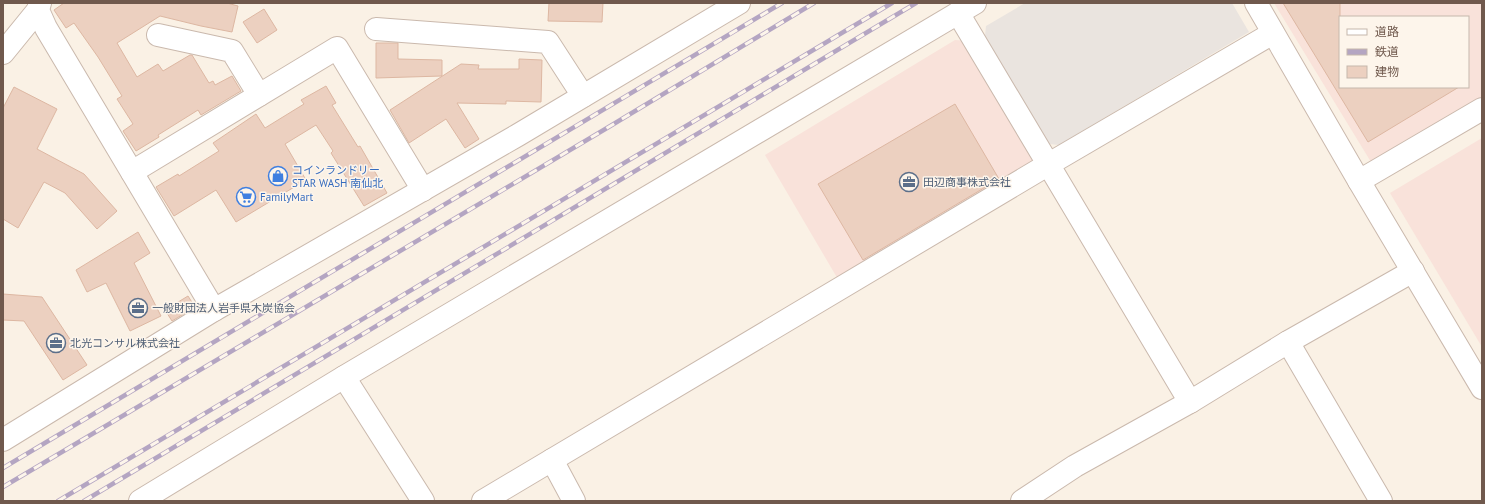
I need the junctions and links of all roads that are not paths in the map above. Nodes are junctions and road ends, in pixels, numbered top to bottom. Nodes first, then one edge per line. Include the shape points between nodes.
1 (739, 3) edge
2 (1256, 3) edge
3 (39, 6) edge
4 (966, 8) edge
5 (376, 29) dead end
6 (1273, 33) junction
7 (158, 35) dead end
8 (3, 53) edge
9 (259, 95) junction
10 (583, 96) junction
11 (1482, 109) edge
12 (1049, 164) junction
13 (132, 172) junction
14 (1359, 181) junction
15 (423, 190) junction
16 (1413, 272) junction
17 (214, 310) junction
18 (1288, 342) junction
19 (344, 377) junction
20 (1482, 388) edge
21 (1190, 402) junction
22 (3, 440) edge
23 (552, 460) junction
24 (140, 501) edge
25 (423, 501) edge
26 (483, 501) edge
27 (574, 501) edge
28 (1022, 501) edge
29 (1380, 501) edge

1 - 10 street
2 - 6 street
3 - 8 street
3 - 13 street via 46,28
4 - 12 street
4 - 19 street
5 - 10 street via 548,42
6 - 12 street
6 - 14 street
7 - 9 street via 232,51
9 - 13 street
9 - 15 street via 336,48
10 - 15 street
11 - 14 street
12 - 21 street
12 - 23 street
13 - 17 street
14 - 16 street
15 - 17 street
16 - 18 street
16 - 20 street
17 - 22 street
18 - 21 street
18 - 29 street
19 - 24 street
19 - 25 street
21 - 28 street via 1075,466
23 - 26 street
23 - 27 street

